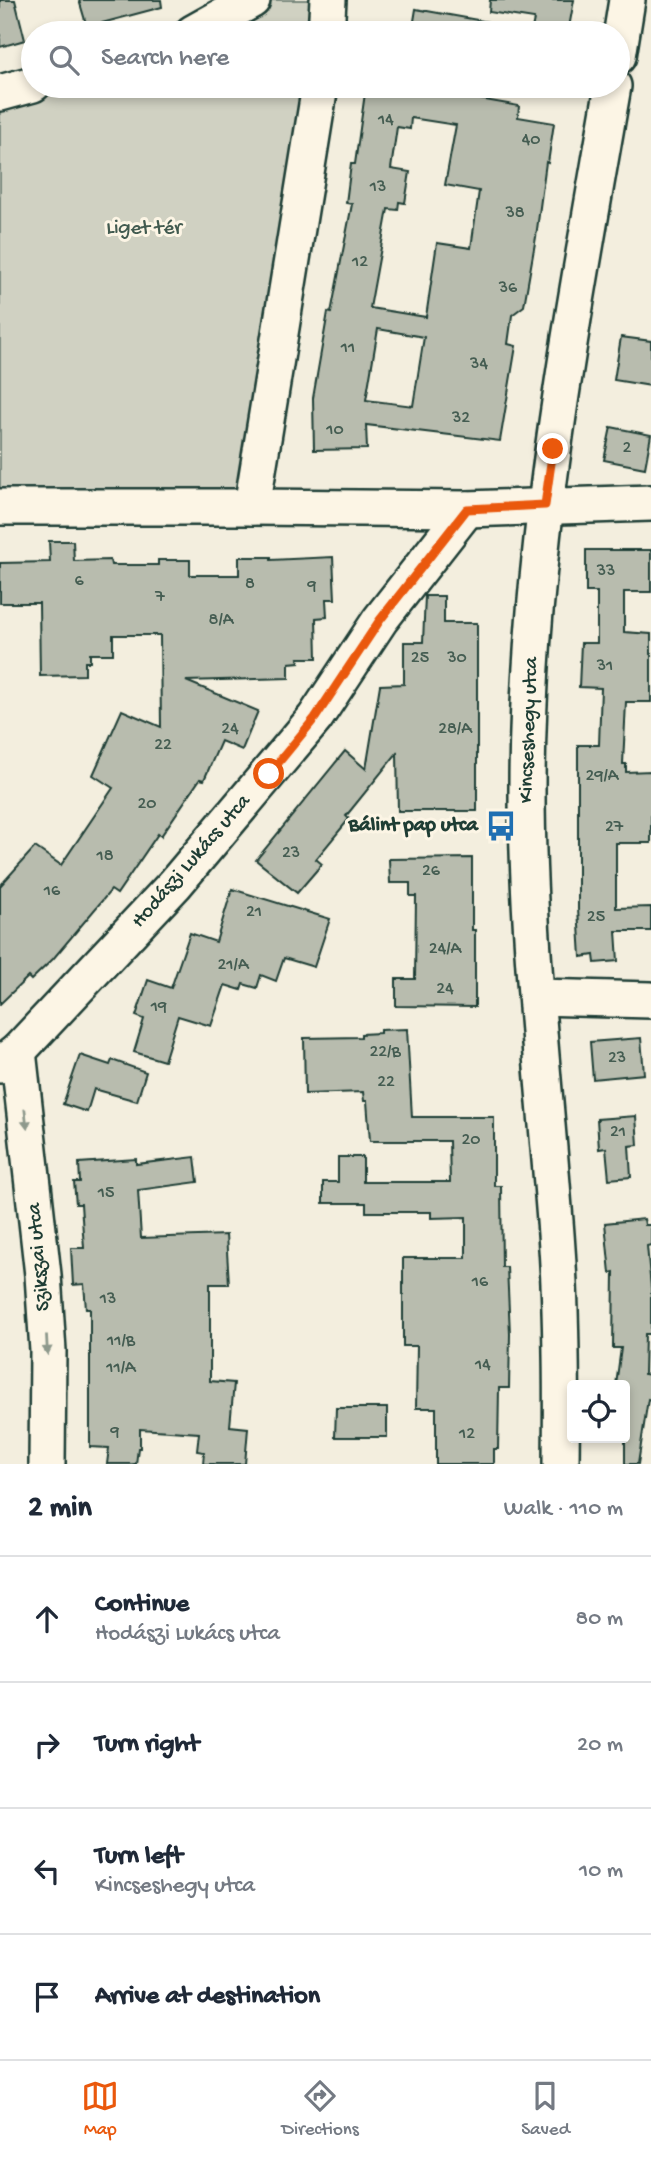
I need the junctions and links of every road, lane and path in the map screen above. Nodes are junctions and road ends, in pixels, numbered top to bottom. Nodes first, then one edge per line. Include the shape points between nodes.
1 (252, 0) edge
2 (328, 0) edge
3 (627, 0) edge
4 (214, 21) edge
5 (327, 21) edge
6 (624, 21) edge
7 (21, 87) edge
8 (0, 93) edge
9 (318, 98) edge
10 (611, 98) edge
11 (651, 503) edge
12 (545, 505) junction
13 (0, 507) edge
14 (252, 507) junction
15 (467, 509) junction
16 (537, 997) junction
17 (651, 1000) edge
18 (9, 1058) edge
19 (47, 1464) edge
20 (561, 1464) edge

1 - 4 street
2 - 5 street
3 - 6 street
7 - 8 street
9 - 14 street
10 - 12 street, Kincseshegy utca
11 - 12 street
12 - 15 street
12 - 16 street, Kincseshegy utca via 527,788
13 - 14 street
14 - 15 street
15 - 18 street, Hodászi Lukács utca via 380,620 315,718 175,884
16 - 17 street
16 - 20 street, Kincseshegy utca via 561,1317
18 -> 19 street, Szikszai utca via 39,1229 48,1385

